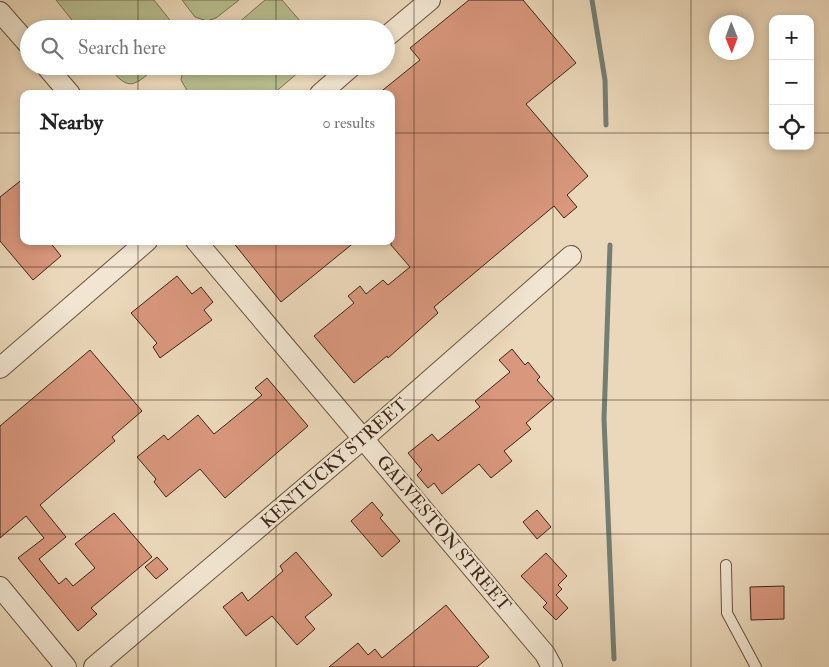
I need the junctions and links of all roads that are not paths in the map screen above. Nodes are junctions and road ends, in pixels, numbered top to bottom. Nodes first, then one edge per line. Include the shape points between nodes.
1 (430, 0) edge
2 (0, 12) edge
3 (395, 29) edge
4 (20, 35) edge
5 (54, 75) edge
6 (342, 75) edge
7 (67, 90) edge
8 (325, 90) edge
9 (142, 245) edge
10 (199, 245) edge
11 (571, 256) dead end
12 (0, 368) edge
13 (364, 438) junction
14 (726, 565) dead end
15 (0, 587) edge
16 (66, 667) edge
17 (94, 667) edge
18 (552, 667) edge
19 (756, 667) edge

1 - 3 street
2 - 4 street
5 - 7 street
6 - 8 street
9 - 12 street
10 - 13 street, GALVESTON STREET
11 - 13 street, KENTUCKY STREET
13 - 17 street, KENTUCKY STREET
13 - 18 street, GALVESTON STREET via 545,654
14 - 19 lane via 727,613
15 - 16 street

